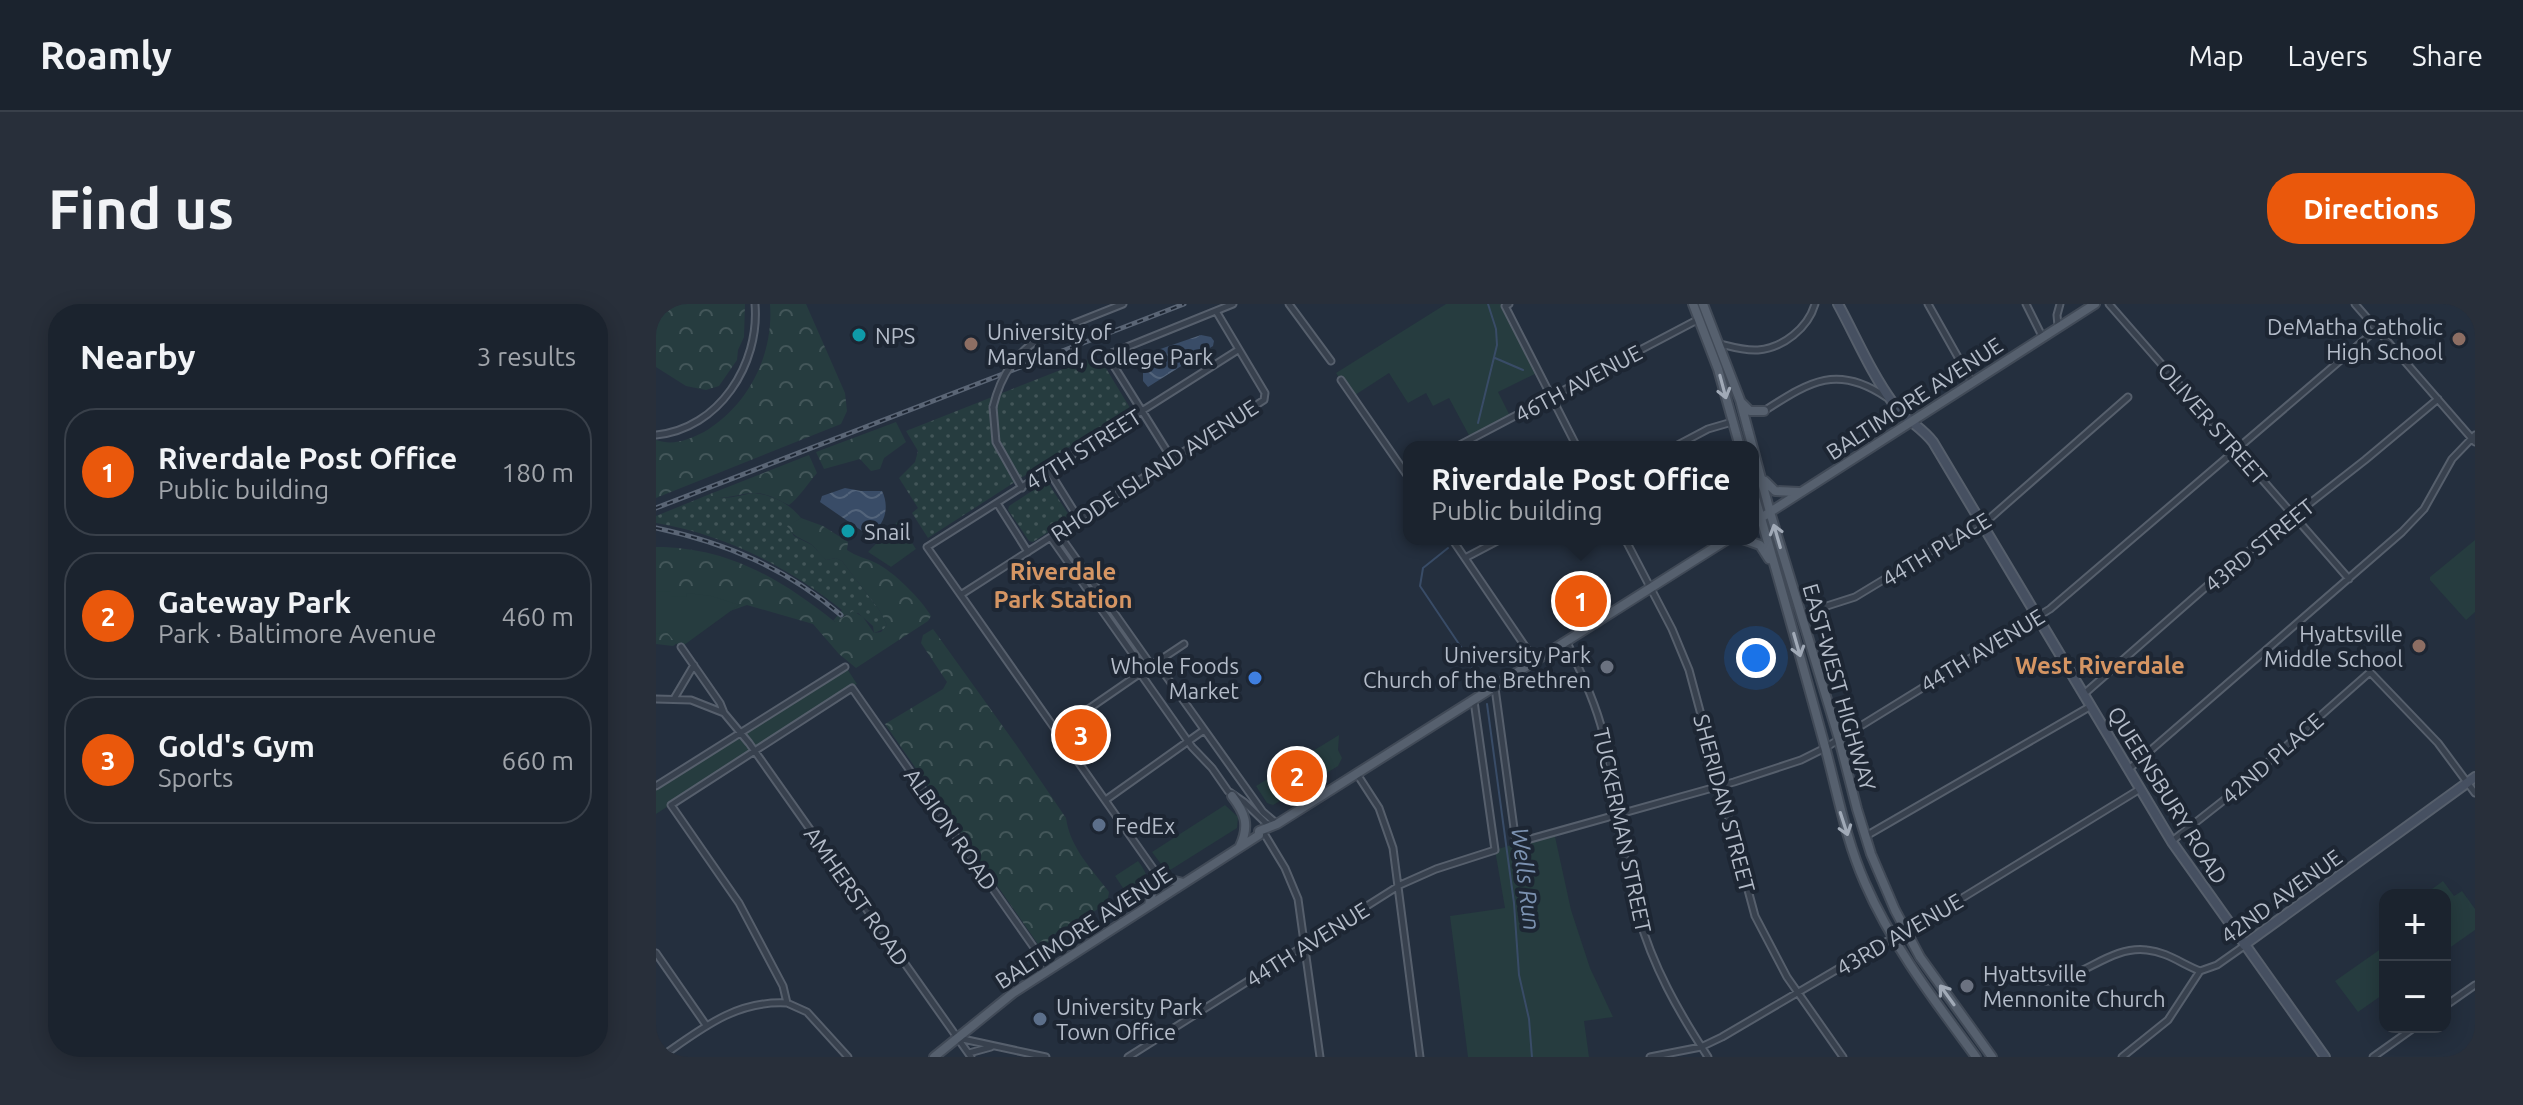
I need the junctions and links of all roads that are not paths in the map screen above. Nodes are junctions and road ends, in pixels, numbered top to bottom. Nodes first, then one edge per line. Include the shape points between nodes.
1 (755, 304) edge
2 (1123, 304) edge
3 (1233, 304) edge
4 (1289, 304) edge
5 (1693, 304) edge
6 (1703, 304) edge
7 (1815, 304) edge
8 (1838, 304) edge
9 (1928, 304) edge
10 (2026, 304) edge
11 (2060, 304) edge
12 (2095, 304) edge
13 (2109, 304) edge
14 (2355, 304) edge
15 (1507, 305) edge
16 (1216, 311) junction
17 (1699, 318) junction
18 (2058, 328) junction
19 (2377, 329) junction
20 (2043, 337) junction
21 (1720, 344) junction
22 (1238, 350) junction
23 (1331, 361) dead end
24 (1341, 380) dead end
25 (1972, 383) junction
26 (1551, 397) junction
27 (2128, 397) dead end
28 (1890, 399) junction
29 (2438, 399) junction
30 (1740, 400) junction
31 (1142, 411) junction
32 (1764, 411) junction
33 (1732, 422) junction
34 (1910, 422) junction
35 (656, 435) edge
36 (1750, 435) junction
37 (2474, 438) edge
38 (1467, 441) edge
39 (1574, 441) edge
40 (1685, 441) edge
41 (1738, 441) edge
42 (1752, 441) edge
43 (2237, 450) junction
44 (1172, 459) junction
45 (1403, 467) edge
46 (1759, 470) edge
47 (1049, 471) junction
48 (1760, 474) junction
49 (1022, 488) junction
50 (1801, 492) junction
51 (997, 503) junction
52 (1770, 512) junction
53 (2294, 515) junction
54 (1079, 519) junction
55 (1759, 519) edge
56 (1982, 522) junction
57 (1759, 526) edge
58 (1058, 533) junction
59 (1051, 538) junction
60 (1456, 545) edge
61 (1490, 545) edge
62 (1628, 545) edge
63 (1718, 545) edge
64 (1759, 545) edge
65 (1028, 552) junction
66 (1465, 558) junction
67 (1775, 570) junction
68 (2349, 579) junction
69 (1650, 589) junction
70 (962, 594) junction
71 (1802, 614) junction
72 (2038, 616) junction
73 (1567, 642) junction
74 (1184, 644) dead end
75 (681, 647) dead end
76 (1536, 662) junction
77 (1154, 664) junction
78 (694, 665) junction
79 (845, 667) dead end
80 (1142, 672) junction
81 (1495, 688) junction
82 (2084, 694) junction
83 (675, 698) junction
84 (656, 699) edge
85 (1474, 700) junction
86 (2091, 706) junction
87 (724, 713) junction
88 (1058, 730) junction
89 (1204, 730) junction
90 (741, 733) junction
91 (1839, 739) junction
92 (1188, 741) junction
93 (1825, 748) junction
94 (754, 751) junction
95 (2129, 769) junction
96 (1357, 774) junction
97 (2472, 779) edge
98 (1721, 785) junction
99 (656, 786) edge
100 (2140, 789) junction
101 (2475, 793) edge
102 (1232, 796) junction
103 (1107, 799) junction
104 (1618, 813) junction
105 (1268, 830) junction
106 (1865, 836) junction
107 (2172, 842) junction
108 (1239, 847) junction
109 (1157, 874) junction
110 (1183, 883) junction
111 (1400, 885) junction
112 (1149, 906) junction
113 (1905, 931) junction
114 (1893, 937) junction
115 (1306, 945) junction
116 (2244, 945) junction
117 (656, 953) edge
118 (1050, 970) junction
119 (2200, 971) junction
120 (2038, 981) dead end
121 (2475, 985) edge
122 (1798, 994) junction
123 (2451, 1002) edge
124 (787, 1003) junction
125 (706, 1025) junction
126 (2407, 1033) edge
127 (959, 1040) junction
128 (992, 1046) junction
129 (1701, 1047) junction
130 (970, 1055) edge
131 (661, 1057) edge
132 (848, 1057) edge
133 (934, 1057) edge
134 (1046, 1057) edge
135 (1128, 1057) edge
136 (1320, 1057) edge
137 (1420, 1057) edge
138 (1650, 1057) edge
139 (1708, 1057) edge
140 (1843, 1057) edge
141 (1976, 1057) edge
142 (1992, 1057) edge
143 (2122, 1057) edge
144 (2325, 1057) edge
145 (2373, 1057) edge

1 - 35 street via 752,345 732,389 700,420
2 - 49 street, bridge via 1045,335 1012,361 1002,379 993,407 994,431 1000,453
3 - 16 street
4 - 23 street
5 - 17 main road
6 - 21 main road, EAST-WEST HIGHWAY
7 - 21 street via 1782,344 1749,350
8 - 28 street, QUEENSBURY ROAD
9 - 25 street
10 - 20 street
11 - 18 street
12 - 18 main road, BALTIMORE AVENUE
13 - 43 street, OLIVER STREET
14 - 19 street
15 - 26 street
16 - 22 street
16 - 31 street via 1107,355
17 - 26 street, 46TH AVENUE
17 -> 33 main road
18 - 20 main road, BALTIMORE AVENUE
19 - 29 street
19 - 43 street, 44TH AVENUE
20 - 25 main road, BALTIMORE AVENUE
21 - 30 main road, EAST-WEST HIGHWAY
22 - 31 street, 47TH STREET
22 - 44 street, RHODE ISLAND AVENUE via 1265,398
24 - 45 street
25 - 34 main road, BALTIMORE AVENUE
26 - 38 street, 46TH AVENUE
26 - 39 street
27 - 56 street, 44TH PLACE
28 - 32 street via 1853,381 1822,380
28 - 34 street, QUEENSBURY ROAD
29 - 37 street
29 - 53 street, 43RD STREET
30 - 32 main road via 1750,411
30 - 36 main road, EAST-WEST HIGHWAY
31 - 44 street
31 - 47 street, 47TH STREET
32 - 36 main road
33 - 40 street
33 - 41 main road
34 - 50 main road, BALTIMORE AVENUE
34 - 56 street, QUEENSBURY ROAD via 1929,437
36 - 42 main road, EAST-WEST HIGHWAY
37 - 68 street via 2447,466 2420,514
43 - 53 street, OLIVER STREET
43 - 72 street, 44TH AVENUE
44 - 54 street, RHODE ISLAND AVENUE
46 - 48 main road, EAST-WEST HIGHWAY
47 - 49 street, 47TH STREET
47 - 54 street
48 - 50 main road via 1775,491
48 - 52 main road, EAST-WEST HIGHWAY
49 - 51 street, 47TH STREET
50 - 52 main road, BALTIMORE AVENUE
51 - 65 street
51 - 70 street, 47TH STREET via 927,547
52 - 55 main road, BALTIMORE AVENUE
71 -> 52 main road, EAST-WEST HIGHWAY
53 - 68 street, OLIVER STREET
53 - 82 street, 43RD STREET
54 - 58 street, RHODE ISLAND AVENUE
56 - 71 street, 44TH PLACE via 1855,597
56 - 72 street, QUEENSBURY ROAD
57 - 67 main road, EAST-WEST HIGHWAY
58 - 59 street, RHODE ISLAND AVENUE
58 - 77 street
59 - 65 street, RHODE ISLAND AVENUE
59 - 80 street
60 - 66 street
61 - 66 street
62 - 69 street, SHERIDAN STREET
63 - 69 main road, BALTIMORE AVENUE
64 - 67 main road
65 - 70 street, RHODE ISLAND AVENUE
66 - 76 street
67 -> 93 main road, EAST-WEST HIGHWAY
68 - 95 street
69 - 73 main road, BALTIMORE AVENUE
69 - 98 street, SHERIDAN STREET via 1689,670
70 - 88 street
71 - 91 main road, EAST-WEST HIGHWAY
72 - 82 street, QUEENSBURY ROAD
72 - 91 street, 44TH AVENUE
73 - 76 main road, BALTIMORE AVENUE
73 - 104 street, TUCKERMAN STREET via 1603,730
74 - 77 street
75 - 78 street
76 - 81 main road, BALTIMORE AVENUE
77 - 80 street
77 - 89 street
78 - 83 street
78 - 87 street
79 - 90 street
80 - 88 street
80 - 92 street
81 - 85 main road, BALTIMORE AVENUE
81 - 104 street, 44TH AVENUE via 1516,843
82 - 86 street, QUEENSBURY ROAD
83 - 84 street
83 - 87 street
85 - 96 main road, BALTIMORE AVENUE
85 - 111 street, 44TH AVENUE via 1495,850
86 - 95 street, QUEENSBURY ROAD
86 - 106 street
87 - 90 street, AMHERST ROAD
88 - 103 street
89 - 92 street
89 - 105 street via 1263,812
90 - 94 street, AMHERST ROAD
90 - 99 street
91 - 93 street, 44TH AVENUE
91 - 106 main road, EAST-WEST HIGHWAY
92 - 102 street
92 - 103 street
93 - 98 street, 44TH AVENUE
93 -> 114 main road, EAST-WEST HIGHWAY via 1852,849
94 - 118 street, ALBION ROAD via 852,688
94 - 124 street via 671,805 739,903
94 - 127 street, AMHERST ROAD
95 - 100 street, QUEENSBURY ROAD
96 - 105 main road, BALTIMORE AVENUE
96 - 111 street via 1385,822
97 - 101 street
97 - 107 street, 42ND PLACE via 2370,672
97 - 116 street, 42ND AVENUE
98 - 104 street, 44TH AVENUE
98 - 122 street, SHERIDAN STREET via 1755,916
100 - 107 street, QUEENSBURY ROAD
100 - 113 street, 43RD AVENUE
102 - 105 street
102 - 108 main road via 1246,818
103 - 109 street
104 - 129 street, TUCKERMAN STREET via 1646,938 1669,994
105 - 108 main road, BALTIMORE AVENUE
105 - 115 street via 1296,891
106 - 113 main road, EAST-WEST HIGHWAY
107 - 116 street, QUEENSBURY ROAD
108 - 110 main road, BALTIMORE AVENUE
109 - 110 main road
109 - 112 main road
110 - 112 main road, BALTIMORE AVENUE
111 - 115 street, 44TH AVENUE
111 - 137 street
112 - 118 main road, BALTIMORE AVENUE
113 - 114 street, 43RD AVENUE
142 -> 113 main road, EAST-WEST HIGHWAY
114 - 122 street, 43RD AVENUE
114 - 141 main road, EAST-WEST HIGHWAY
115 - 135 street, 44TH AVENUE
115 - 136 street
116 - 119 street, 42ND AVENUE
116 - 144 street, QUEENSBURY ROAD
117 - 125 street
118 - 127 main road, BALTIMORE AVENUE via 993,1007
119 - 120 street via 2138,949 2064,979
119 - 143 street, 42ND AVENUE via 2168,1020
121 - 123 street
122 - 129 street, 43RD AVENUE
122 - 140 street, SHERIDAN STREET
124 - 125 street via 742,1007
124 - 132 street via 807,1012
125 - 131 street
126 - 145 street
127 - 128 street
127 - 130 street, AMHERST ROAD
127 - 133 main road, BALTIMORE AVENUE
128 - 130 street
128 - 134 street
129 - 138 street, 43RD AVENUE
129 - 139 street, TUCKERMAN STREET

